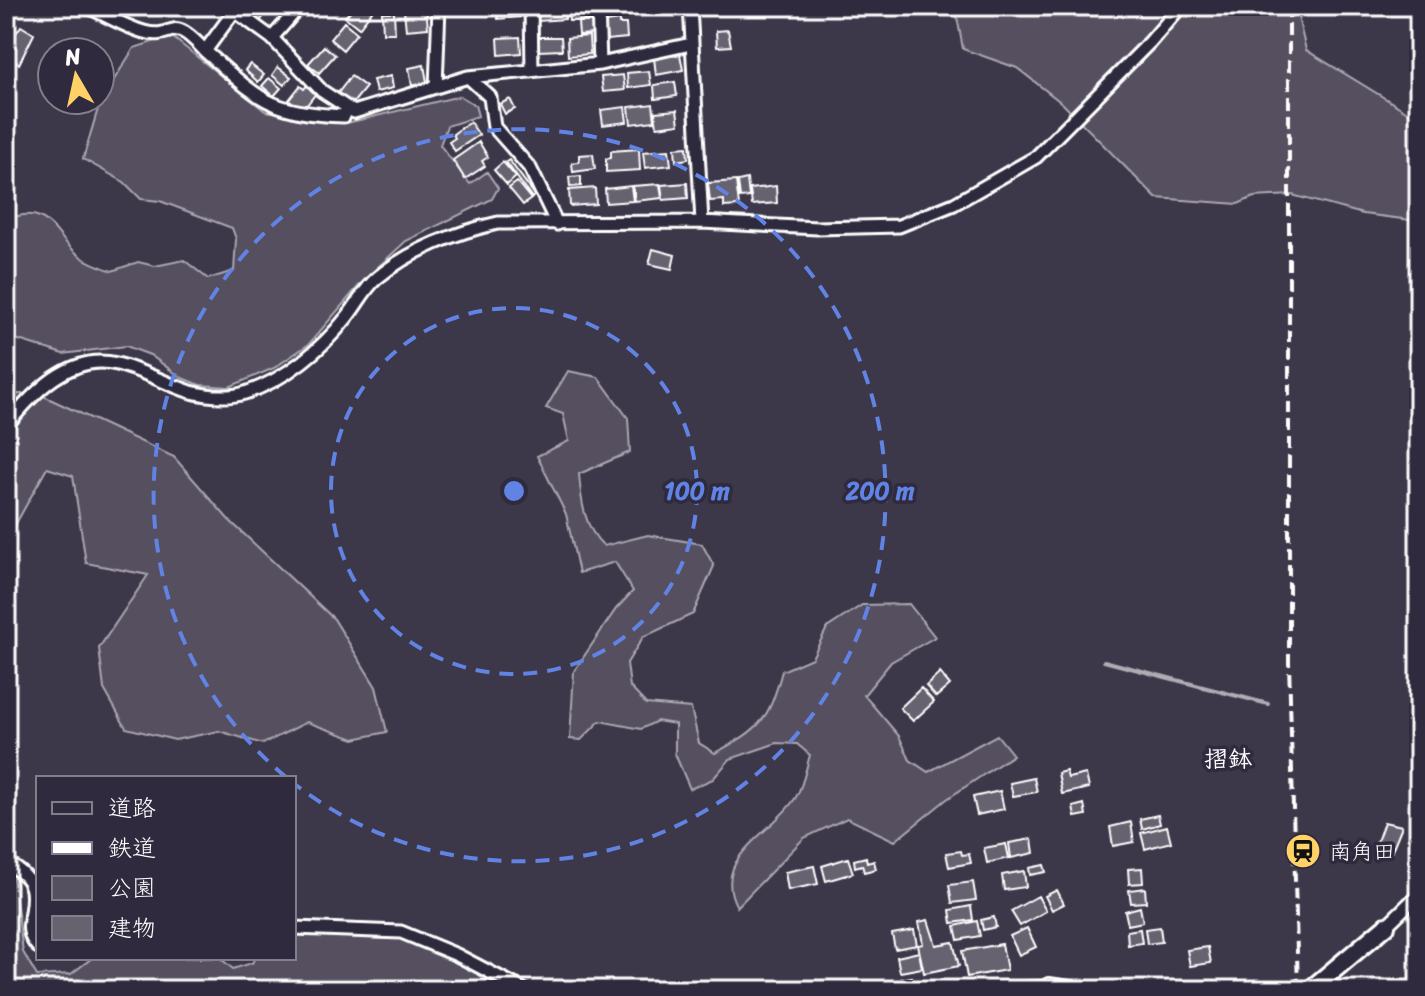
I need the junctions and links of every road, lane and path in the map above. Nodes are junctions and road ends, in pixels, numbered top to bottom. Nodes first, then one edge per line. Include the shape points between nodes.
1 (86, 6) edge
2 (300, 6) edge
3 (439, 6) edge
4 (531, 6) edge
5 (598, 6) edge
6 (690, 6) edge
7 (1181, 6) edge
8 (236, 9) edge
9 (272, 38) junction
10 (691, 44) junction
11 (205, 51) junction
12 (600, 64) junction
13 (532, 71) junction
14 (468, 77) junction
15 (436, 87) junction
16 (347, 109) junction
17 (702, 222) junction
18 (557, 224) junction
19 (6, 426) edge
20 (6, 863) edge
21 (1419, 894) edge
22 (1386, 926) joint
23 (296, 928) edge
24 (36, 943) edge
25 (1049, 987) joint
26 (524, 990) edge
27 (1001, 990) edge
28 (1069, 990) edge
29 (1310, 990) edge

1 - 11 street via 147,33 177,28 188,32
2 - 9 street
3 - 15 street
4 - 13 street
5 - 12 street
6 - 10 street
7 - 17 street via 1036,157 954,204 899,226
8 - 9 street
8 - 11 street
9 - 16 street via 322,91
10 - 12 street
10 - 17 street
11 - 16 street via 264,103 319,115 344,116
12 - 13 street
13 - 14 street
14 - 15 street
14 - 18 street via 490,97 494,127 530,168
15 - 16 street via 354,112
17 - 18 street
18 - 19 street via 498,223 465,230 398,264 375,279 318,351 245,393 199,394 122,365 91,363 64,371 46,384
20 - 24 street via 27,874 34,891 31,934
21 - 22 street
22 - 29 street
23 - 26 street via 401,932
25 - 27 street
25 - 28 street

